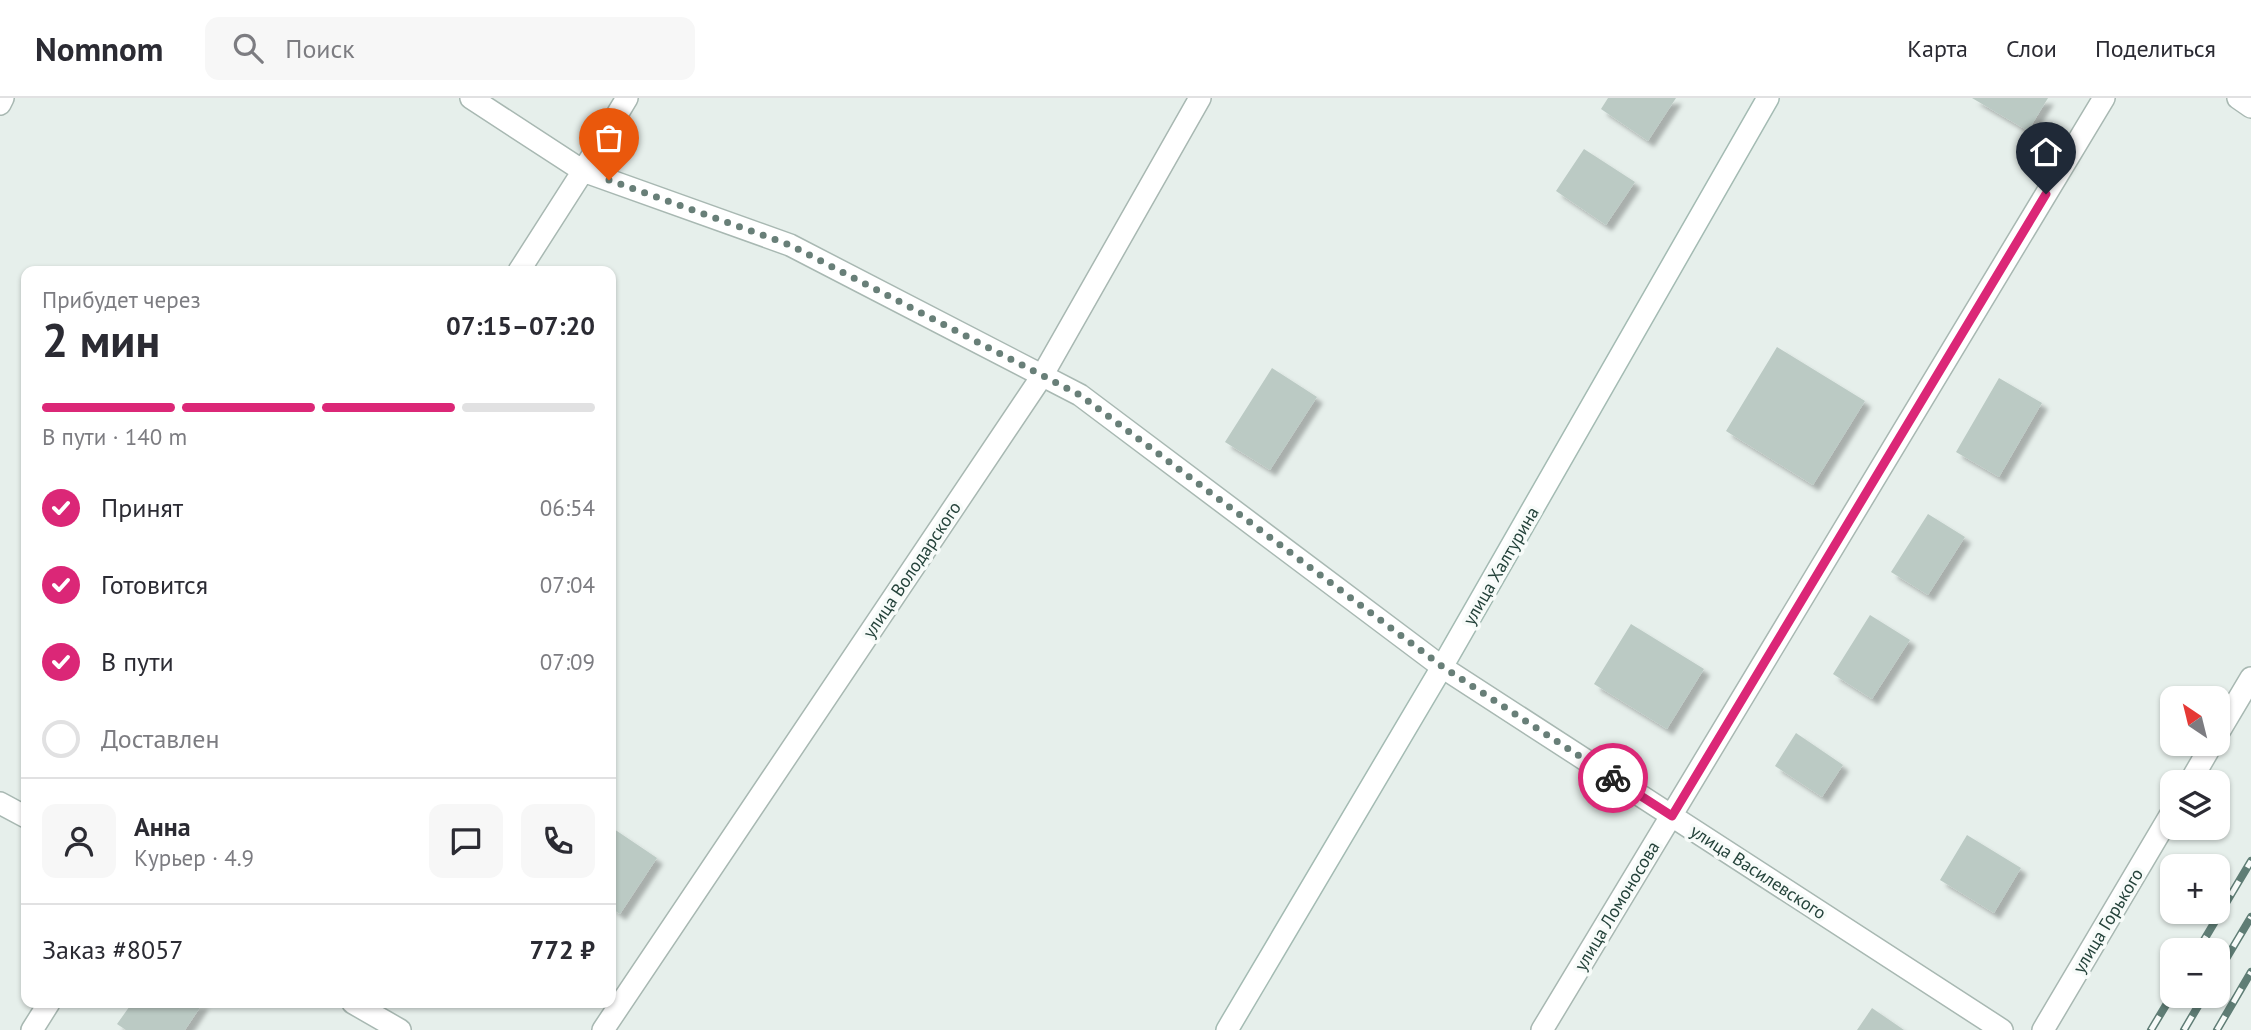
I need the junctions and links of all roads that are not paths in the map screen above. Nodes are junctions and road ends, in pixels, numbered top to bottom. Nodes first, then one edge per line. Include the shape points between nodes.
1 (4, 98) edge
2 (471, 98) edge
3 (627, 98) edge
4 (1200, 98) edge
5 (1768, 98) edge
6 (2104, 98) edge
7 (2238, 98) edge
8 (0, 104) edge
9 (2251, 107) edge
10 (583, 171) junction
11 (522, 266) edge
12 (1042, 376) junction
13 (1443, 667) junction
14 (2251, 678) edge
15 (2230, 713) edge
16 (0, 803) edge
17 (21, 814) edge
18 (1672, 816) junction
19 (2160, 832) edge
20 (47, 1008) edge
21 (362, 1008) edge
22 (32, 1030) edge
23 (400, 1030) edge
24 (603, 1030) edge
25 (1227, 1030) edge
26 (1542, 1030) edge
27 (2002, 1030) edge
28 (2043, 1030) edge

1 - 8 street
2 - 10 street, улица Василевского
3 - 10 street
4 - 12 street, улица Володарского
5 - 13 street, улица Халтурина
6 - 18 street, улица Ломоносова
7 - 9 street
10 - 11 street
10 - 12 street, улица Василевского via 790,245
12 - 13 street, улица Василевского via 1080,395
12 - 24 street, улица Володарского
13 - 18 street, улица Василевского
13 - 25 street, улица Халтурина
14 - 15 street
16 - 17 street
18 - 26 street, улица Ломоносова
18 - 27 street, улица Василевского
19 - 28 street, улица Горького
20 - 22 street
21 - 23 street

